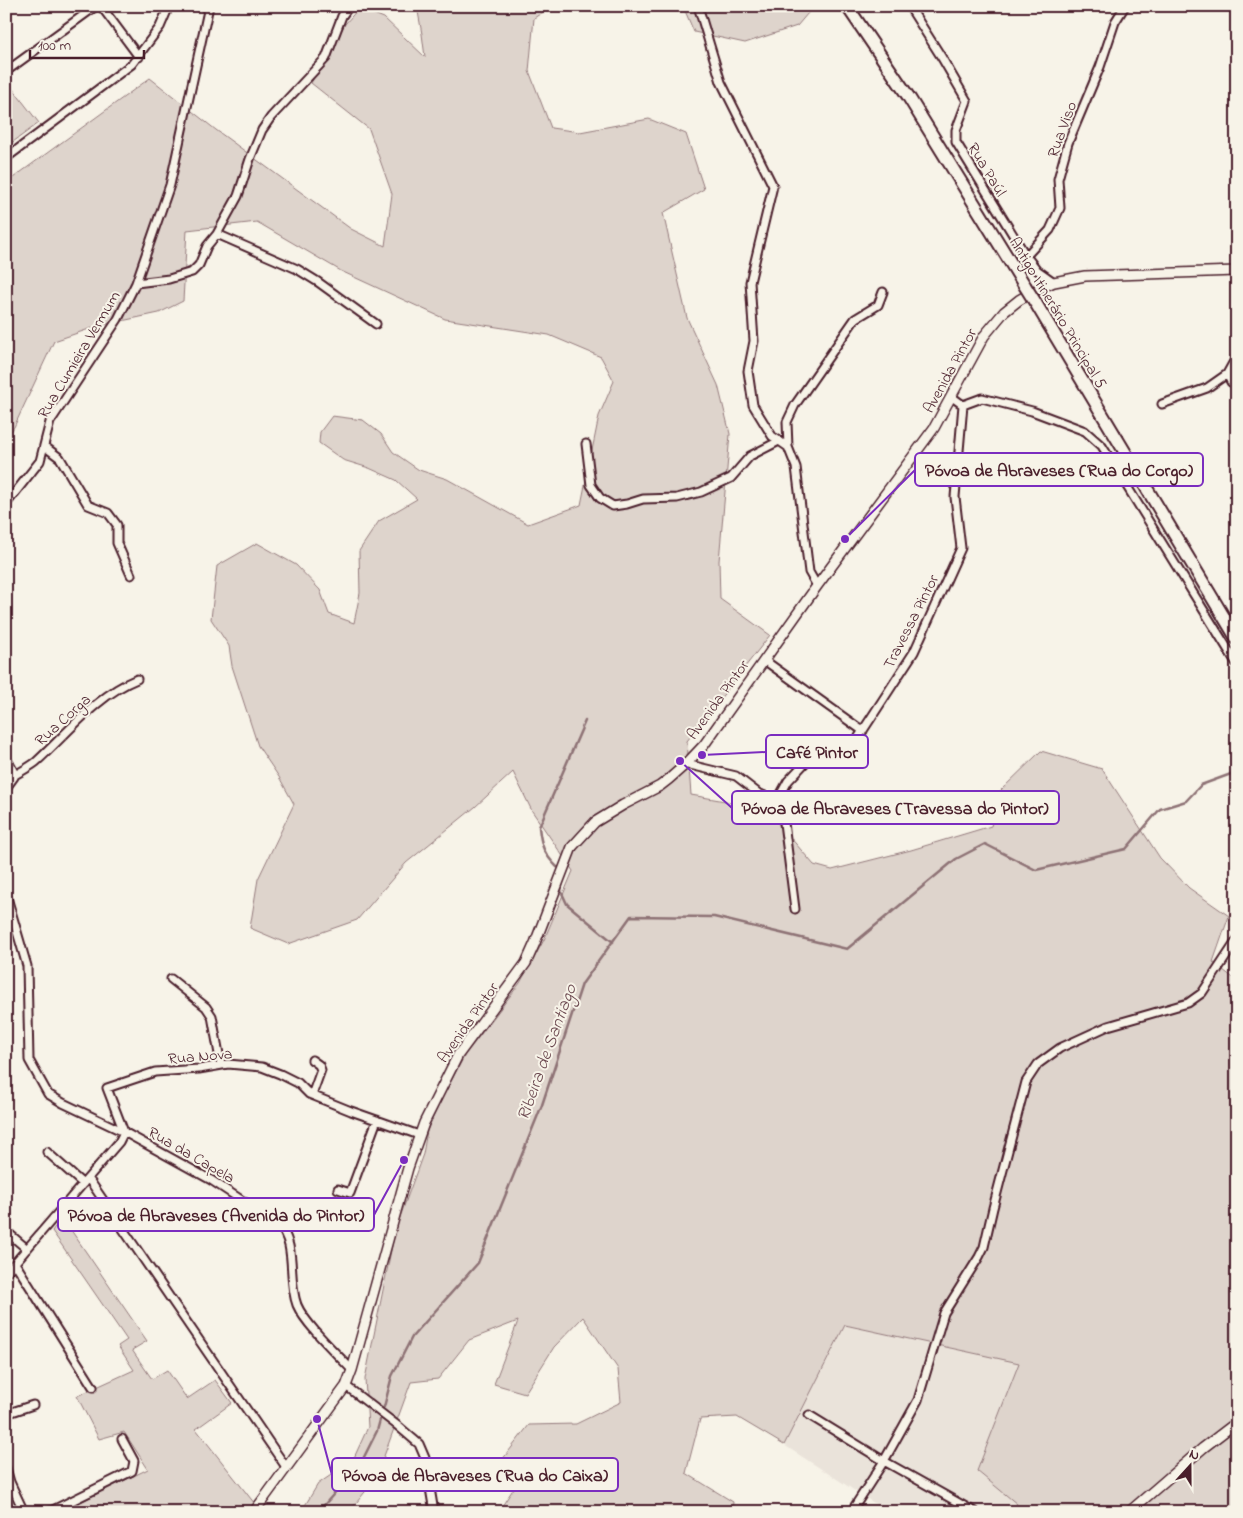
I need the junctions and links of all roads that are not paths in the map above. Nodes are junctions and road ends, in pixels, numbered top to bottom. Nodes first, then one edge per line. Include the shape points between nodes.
1 (96, 6) edge
2 (101, 6) edge
3 (169, 6) edge
4 (209, 6) edge
5 (349, 6) edge
6 (698, 6) edge
7 (847, 6) edge
8 (910, 6) edge
9 (1125, 6) edge
10 (139, 57) junction
11 (8, 70) dead end
12 (6, 158) edge
13 (217, 234) junction
14 (1026, 256) junction
15 (1237, 271) edge
16 (1054, 282) junction
17 (136, 283) junction
18 (883, 292) dead end
19 (376, 324) dead end
20 (1237, 356) edge
21 (1227, 374) junction
22 (1237, 385) edge
23 (952, 397) junction
24 (1162, 404) dead end
25 (963, 405) junction
26 (779, 441) junction
27 (586, 444) dead end
28 (44, 446) junction
29 (788, 447) junction
30 (6, 504) edge
31 (131, 575) dead end
32 (817, 586) junction
33 (1237, 639) edge
34 (764, 660) junction
35 (1237, 664) edge
36 (137, 679) dead end
37 (863, 730) junction
38 (6, 758) edge
39 (686, 764) junction
40 (15, 774) junction
41 (6, 780) edge
42 (6, 788) edge
43 (777, 801) junction
44 (6, 894) edge
45 (795, 908) dead end
46 (1237, 940) edge
47 (171, 979) dead end
48 (312, 1060) dead end
49 (221, 1065) junction
50 (312, 1095) junction
51 (377, 1120) junction
52 (124, 1132) junction
53 (419, 1135) junction
54 (46, 1152) dead end
55 (86, 1181) junction
56 (338, 1189) dead end
57 (6, 1231) edge
58 (27, 1249) junction
59 (15, 1263) junction
60 (6, 1273) edge
61 (352, 1370) junction
62 (346, 1386) junction
63 (93, 1387) dead end
64 (33, 1405) dead end
65 (6, 1414) edge
66 (809, 1415) dead end
67 (1237, 1422) edge
68 (122, 1439) dead end
69 (884, 1461) junction
70 (286, 1467) junction
71 (6, 1468) edge
72 (24, 1512) edge
73 (49, 1512) edge
74 (254, 1512) edge
75 (434, 1512) edge
76 (851, 1512) edge
77 (975, 1512) edge
78 (1129, 1512) edge

1 - 11 street
2 - 10 street
3 - 10 street via 160,27
4 - 17 street, Rua Cumieira Vermum via 170,185
5 - 13 street via 326,58 262,130 238,196
6 - 26 street via 721,82 773,186 750,282 754,341 748,371 753,405 772,436
7 - 33 highway, Antigo Itinerário Principal 5, bridge via 908,96 1035,302
8 - 14 street, Rua Paúl via 966,101 956,130 956,142
9 - 14 street, Rua Viso via 1115,22 1068,143 1058,179 1060,208 1050,230
10 - 12 street
13 - 17 street via 192,272 169,280
13 - 19 street via 296,269
14 - 16 street, Rua Paúl via 1037,270
15 - 16 street, Avenida Pintor via 1085,276
16 - 23 street, Avenida Pintor via 1019,300 1004,312 984,336
17 - 28 street, Rua Cumieira Vermum via 118,319 50,422
18 - 29 street via 878,305 855,319 795,405 787,422
20 - 21 street
21 - 22 street
21 - 24 street via 1207,388
23 - 25 street
23 - 32 street, Avenida Pintor via 934,428
25 - 35 street via 982,398 1032,410 1084,431 1102,446
25 - 37 street, Travessa Pintor via 955,497 961,548 914,652
26 - 27 street via 750,456 731,478 701,492 613,506 600,498 591,485
26 - 29 street
28 - 30 street, Rua Cumieira Vermum via 40,460
28 - 31 street via 60,458 88,505 108,513 117,525 117,543
29 - 32 street via 796,467 809,572
32 - 34 street, Avenida Pintor
34 - 37 street
34 - 39 street, Avenida Pintor via 704,745
36 - 40 street, Rua Corga via 92,708 34,763
37 - 43 street, Travessa Pintor via 848,755 819,748 788,781
38 - 40 street
39 - 43 street via 736,776 758,793
39 - 53 street, Avenida Pintor via 660,786 595,822 572,847 526,963 458,1055
40 - 41 street, Rua Corga
40 - 42 street
43 - 45 street via 783,815
44 - 52 street, Rua da Capela via 27,966 29,1060 48,1094
46 - 69 street via 1202,993 1188,1003 1108,1026 1060,1048 1038,1064 1026,1082 984,1247 944,1313 918,1400
47 - 49 street via 206,1007 212,1016
48 - 50 street via 321,1070
49 - 50 street, Rua Nova via 262,1067 298,1083
49 - 52 street, Rua Nova via 155,1072 107,1088
50 - 51 street, Rua Nova
51 - 53 street, Rua Nova
51 - 56 street via 350,1193
52 - 55 street
52 - 61 street, Rua da Capela via 211,1180 278,1224 288,1241 298,1307
53 - 61 street, Avenida Pintor
54 - 55 street
55 - 58 street
55 - 70 street
57 - 58 street
58 - 59 street
59 - 60 street
59 - 63 street
61 - 62 street, Avenida Pintor
62 - 70 street, Avenida Pintor
62 - 75 street via 419,1444 425,1458
64 - 65 street
66 - 69 street
67 - 78 street
68 - 73 street via 134,1461 132,1471
69 - 76 street
69 - 77 street
70 - 74 street, Avenida Pintor
71 - 72 street

